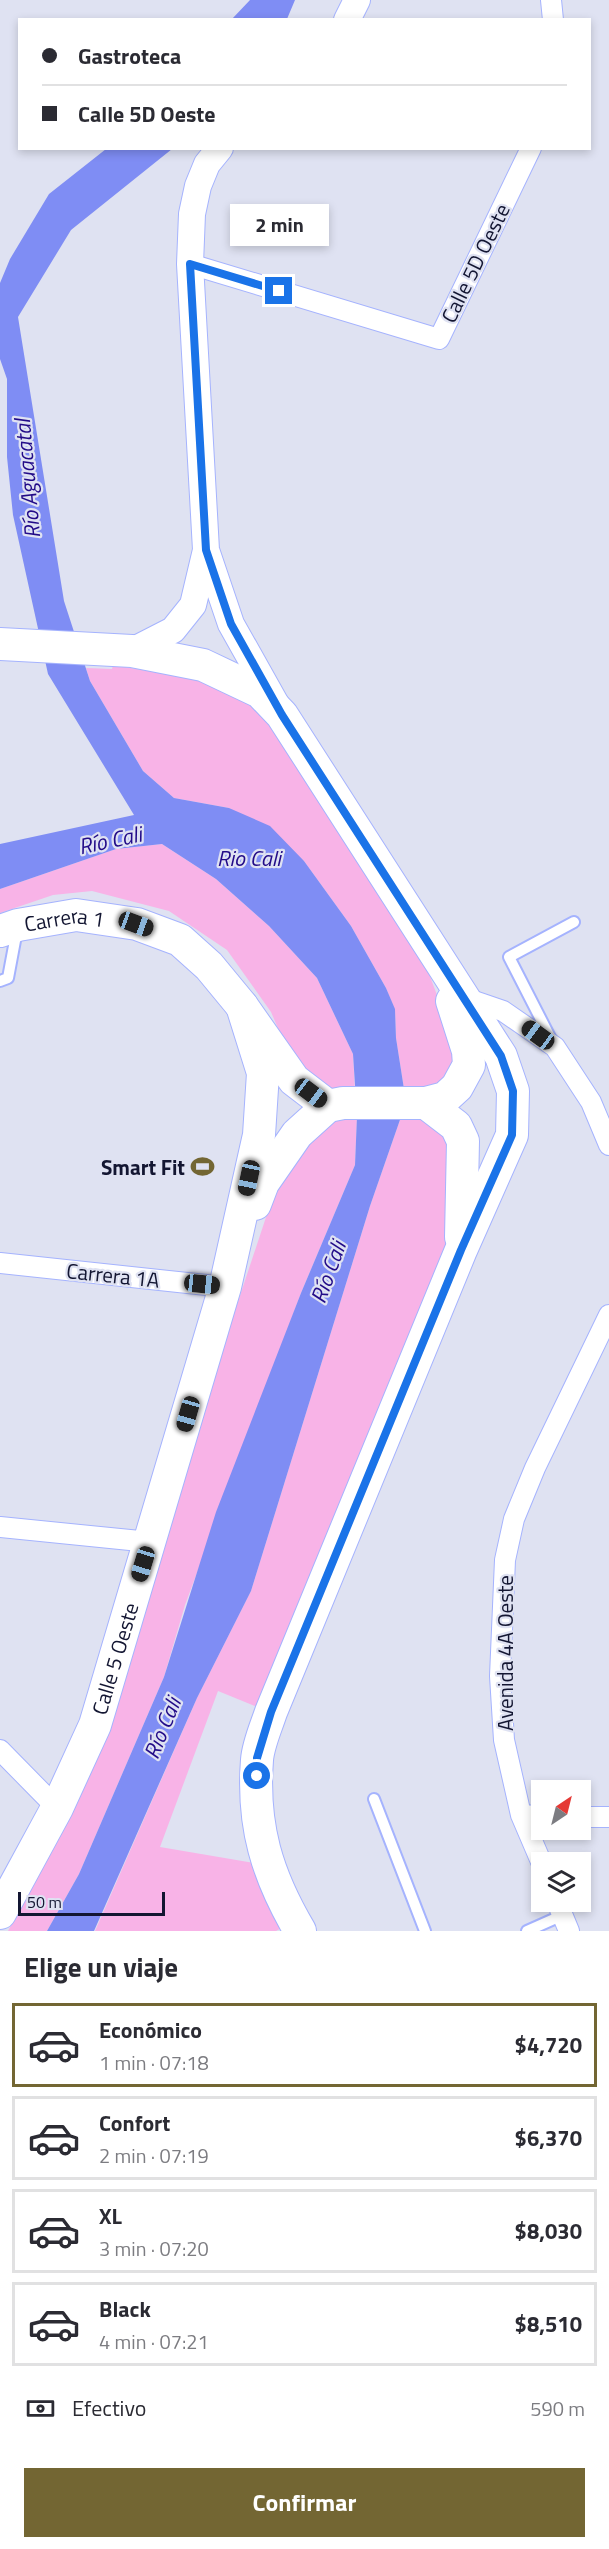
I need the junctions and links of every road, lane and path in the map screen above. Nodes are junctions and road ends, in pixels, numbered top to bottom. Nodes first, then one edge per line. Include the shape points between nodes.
1 (357, 0) edge
2 (551, 0) edge
3 (348, 18) edge
4 (553, 18) edge
5 (218, 150) edge
6 (530, 150) edge
7 (190, 264) junction
8 (206, 550) junction
9 (10, 645) edge
10 (122, 651) junction
11 (282, 715) junction
12 (574, 922) dead end
13 (9, 928) edge
14 (435, 953) junction
15 (0, 981) edge
16 (465, 998) junction
17 (242, 1006) junction
18 (555, 1047) junction
19 (420, 1102) junction
20 (336, 1104) junction
21 (609, 1145) edge
22 (461, 1250) junction
23 (0, 1263) edge
24 (225, 1287) junction
25 (609, 1315) edge
26 (0, 1527) edge
27 (150, 1542) junction
28 (0, 1750) edge
29 (374, 1799) dead end
30 (57, 1808) junction
31 (521, 1815) junction
32 (531, 1815) edge
33 (591, 1817) edge
34 (609, 1817) edge
35 (537, 1852) edge
36 (0, 1912) edge
37 (563, 1916) edge
38 (290, 1928) edge
39 (425, 1931) edge
40 (527, 1931) edge

1 - 3 street
2 - 4 street
5 - 7 street via 207,164 198,186 192,214
6 - 7 street, Calle 5D Oeste via 439,339
7 - 8 street
8 - 10 street via 193,605 173,630
8 - 11 street via 231,624
9 - 10 main road
10 - 11 main road via 203,665 260,692
11 - 14 main road
12 - 18 lane via 509,957
13 - 15 lane via 8,978
13 - 17 main road, Carrera 1 via 76,915 136,924 180,940 209,966
14 - 16 main road
14 - 19 main road via 465,1038 469,1065 457,1088 445,1098
16 - 18 street via 503,1011
16 - 22 main road via 501,1056 513,1091 512,1135
17 - 20 main road, Carrera 1 via 294,1080
17 - 24 main road, Calle 5 Oeste via 263,1073 259,1135
18 - 21 street via 591,1102
19 - 20 main road
19 - 22 main road via 456,1125 464,1141
20 - 24 main road via 297,1134 263,1183
22 - 38 main road via 271,1712 257,1758 260,1838
23 - 24 street, Carrera 1A
24 - 27 main road, Calle 5 Oeste
25 - 31 street, Avenida 4A Oeste via 534,1468 514,1519 505,1560 500,1676 504,1740
26 - 27 street
27 - 30 main road, Calle 5 Oeste via 94,1725
28 - 30 street
29 - 39 lane
30 - 36 main road, Calle 5 Oeste
31 - 32 street
31 - 35 street, Avenida 4A Oeste
33 - 34 street
37 - 40 lane

